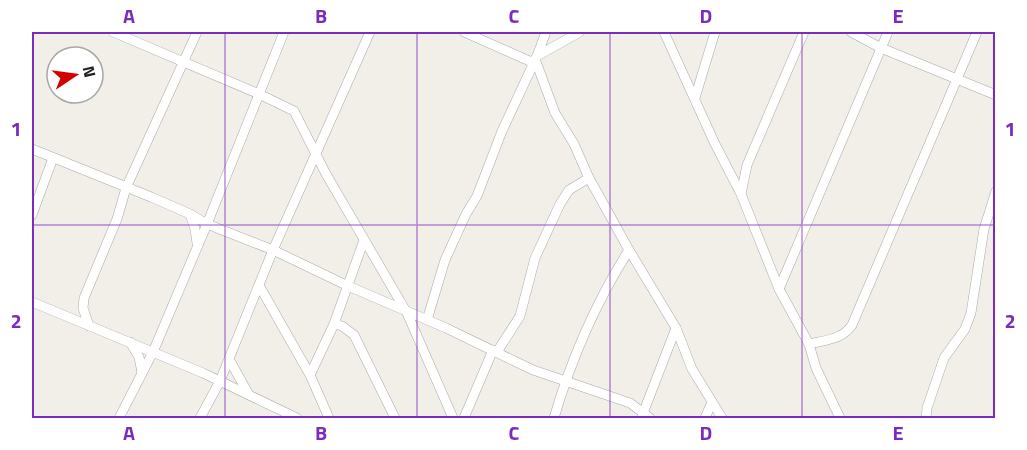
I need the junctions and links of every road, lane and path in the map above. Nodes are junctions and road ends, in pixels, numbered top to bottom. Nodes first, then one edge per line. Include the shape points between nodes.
1 (113, 32) edge
2 (197, 32) edge
3 (284, 32) edge
4 (370, 32) edge
5 (464, 32) edge
6 (546, 32) edge
7 (579, 32) edge
8 (664, 32) edge
9 (715, 32) edge
10 (804, 32) edge
11 (851, 32) edge
12 (888, 32) edge
13 (977, 32) edge
14 (881, 48) junction
15 (535, 59) junction
16 (184, 62) junction
17 (267, 74) junction
18 (957, 80) junction
19 (259, 94) junction
20 (996, 95) edge
21 (695, 98) junction
22 (275, 101) junction
23 (32, 149) edge
24 (316, 152) junction
25 (53, 158) junction
26 (589, 178) junction
27 (126, 188) junction
28 (996, 191) edge
29 (741, 194) junction
30 (190, 214) junction
31 (32, 215) edge
32 (207, 224) junction
33 (364, 240) junction
34 (197, 246) junction
35 (273, 250) junction
36 (629, 250) junction
37 (348, 286) junction
38 (260, 287) junction
39 (779, 289) junction
40 (32, 302) edge
41 (407, 313) junction
42 (427, 320) junction
43 (334, 324) junction
44 (89, 326) junction
45 (676, 328) junction
46 (130, 342) junction
47 (809, 344) junction
48 (495, 351) junction
49 (153, 352) junction
50 (229, 359) junction
51 (142, 373) junction
52 (310, 375) junction
53 (220, 381) junction
54 (565, 381) junction
55 (249, 395) junction
56 (712, 402) junction
57 (644, 417) edge
58 (119, 418) edge
59 (200, 418) edge
60 (297, 418) edge
61 (328, 418) edge
62 (395, 418) edge
63 (453, 418) edge
64 (464, 418) edge
65 (554, 418) edge
66 (705, 418) edge
67 (722, 418) edge
68 (840, 418) edge
69 (926, 418) edge

1 - 16 street
2 - 16 street
3 - 17 street
4 - 24 street
5 - 15 street
6 - 15 street
7 - 15 street
8 - 21 street
9 - 21 street
10 - 29 street via 747,165
11 - 14 street
12 - 14 street
13 - 18 street
14 - 18 street
14 - 39 street
15 - 26 street via 552,107
15 - 42 street via 477,196 445,260
16 - 19 street
16 - 27 street
17 - 19 street
17 - 22 street
18 - 20 street
18 - 47 street via 852,325 838,337
19 - 22 street
19 - 32 street
21 - 29 street
22 - 24 street via 294,111
23 - 25 street
24 - 33 street
24 - 35 street
25 - 27 street
25 - 31 street
26 - 36 street
26 - 48 street via 569,190 560,204 535,258 520,316
27 - 30 street
27 - 44 street via 84,298
28 - 69 street via 984,229 971,313 965,329 944,358
29 - 39 street
30 - 32 street
30 - 34 street
32 - 34 street
32 - 35 street
33 - 37 street
33 - 41 street
34 - 49 street
35 - 37 street
35 - 38 street
36 - 45 street
36 - 54 street via 606,289
37 - 41 street
37 - 43 street
38 - 50 street
38 - 52 street
39 - 47 street
40 - 44 street
41 - 42 street
41 - 63 street
42 - 48 street
43 - 52 street
43 - 62 street via 354,335
44 - 46 street
45 - 56 street via 692,369
45 - 57 street
46 - 49 street
46 - 51 street
47 - 68 street
48 - 54 street
48 - 64 street
49 - 51 street
49 - 53 street
50 - 53 street
50 - 55 street
51 - 58 street
52 - 61 street
53 - 55 street
53 - 59 street
54 - 57 street via 630,403
54 - 65 street
55 - 60 street
56 - 66 street
56 - 67 street

